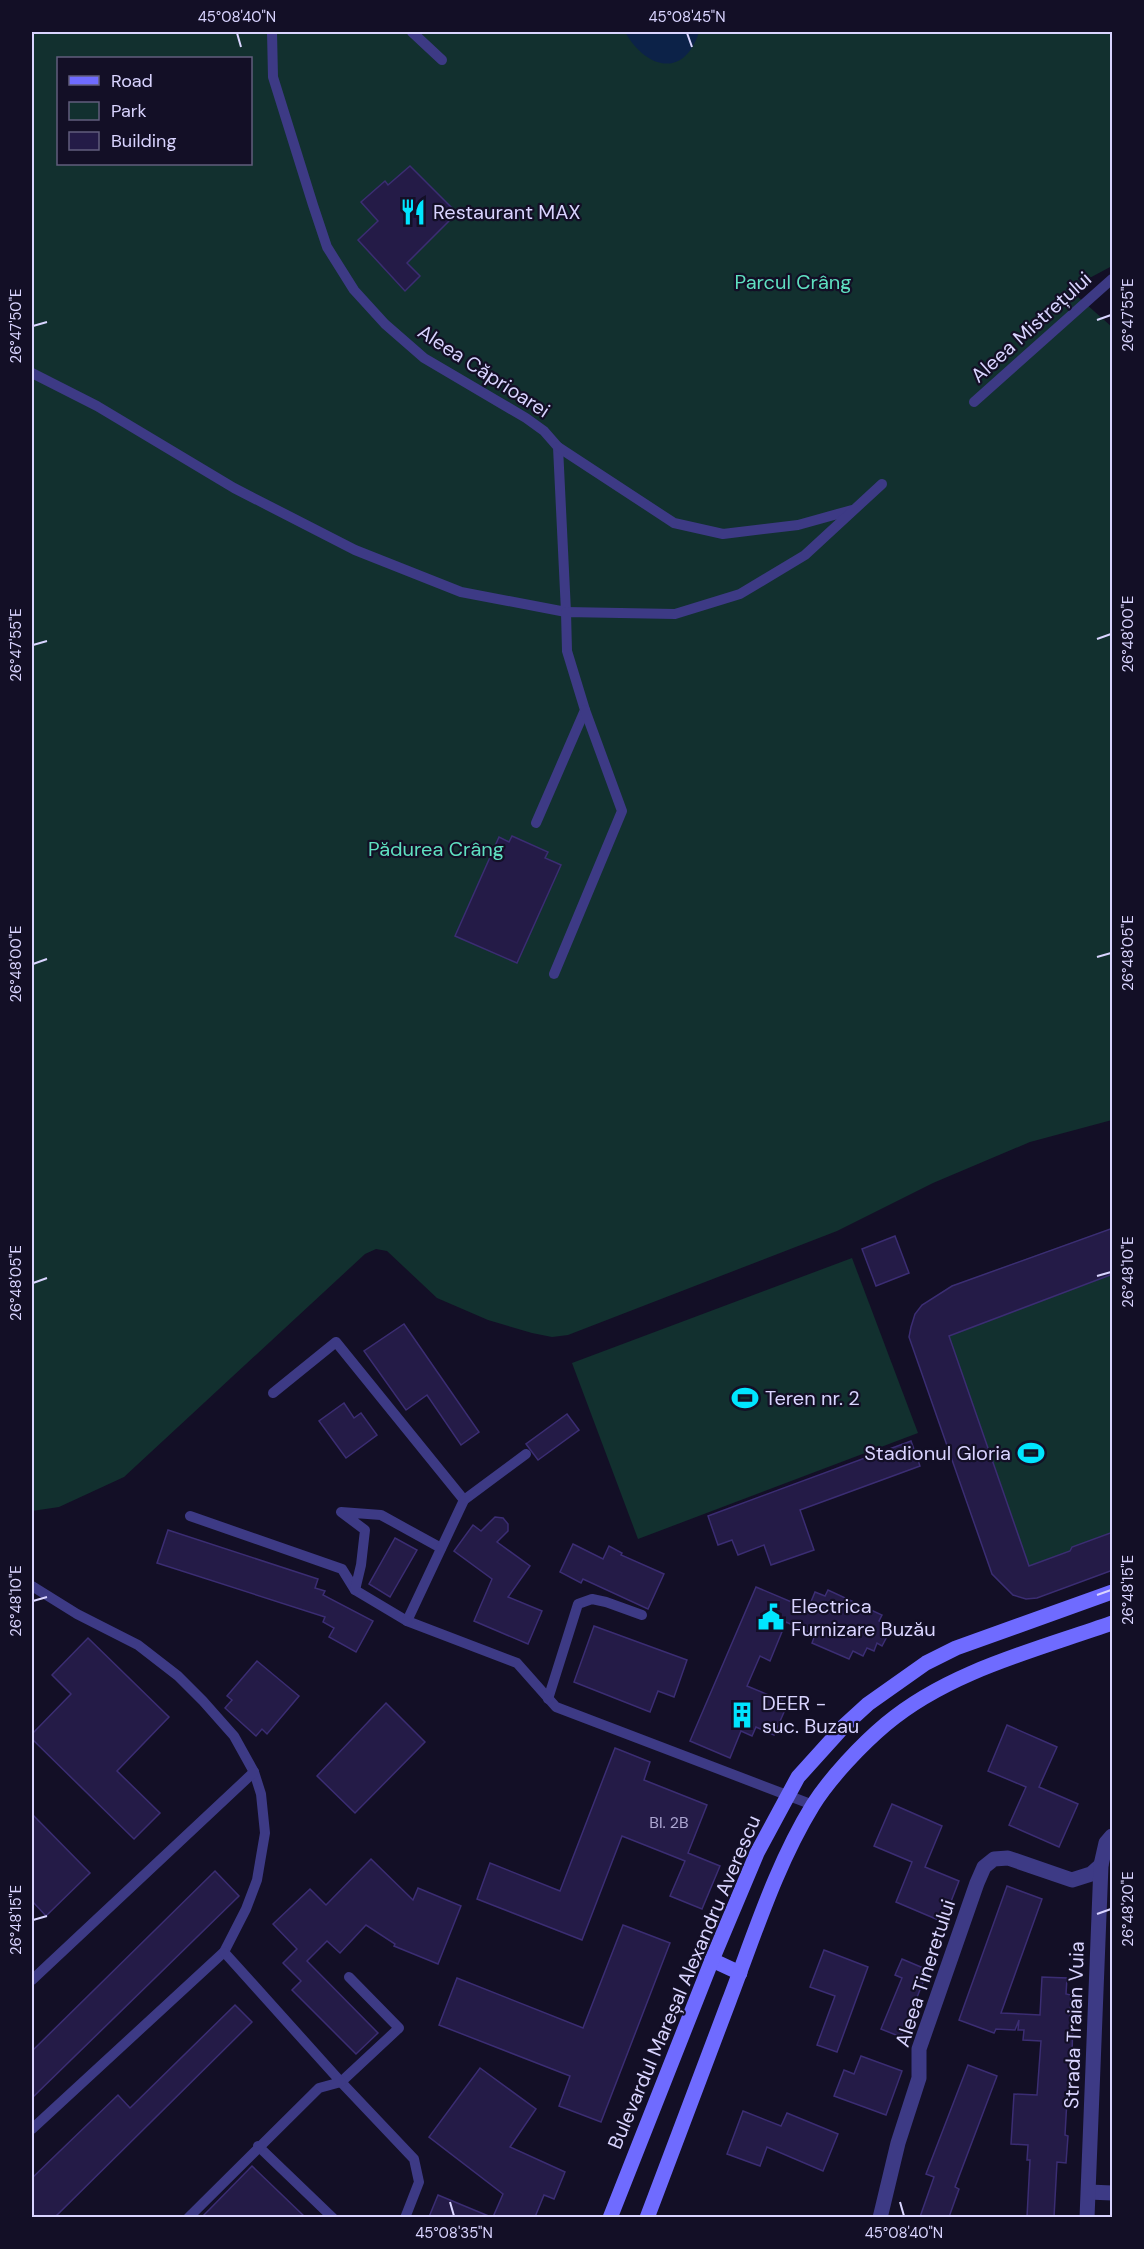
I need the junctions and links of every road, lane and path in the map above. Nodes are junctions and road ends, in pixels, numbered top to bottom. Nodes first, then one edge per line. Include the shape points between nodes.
1 (272, 32) edge
2 (412, 32) edge
3 (442, 60) dead end
4 (1113, 279) edge
5 (32, 373) edge
6 (974, 402) dead end
7 (558, 447) junction
8 (882, 484) dead end
9 (855, 509) junction
10 (567, 612) junction
11 (585, 710) junction
12 (536, 822) dead end
13 (554, 974) dead end
14 (273, 1394) dead end
15 (526, 1454) dead end
16 (464, 1500) junction
17 (381, 1515) junction
18 (190, 1516) dead end
19 (365, 1530) junction
20 (441, 1548) junction
21 (361, 1565) junction
22 (342, 1569) junction
23 (32, 1588) edge
24 (355, 1590) junction
25 (1113, 1592) edge
26 (642, 1615) dead end
27 (407, 1621) junction
28 (1113, 1623) edge
29 (548, 1699) junction
30 (254, 1772) junction
31 (788, 1794) junction
32 (813, 1805) junction
33 (1113, 1836) edge
34 (1101, 1865) junction
35 (224, 1952) junction
36 (712, 1960) junction
37 (740, 1973) junction
38 (349, 1977) dead end
39 (32, 1980) edge
40 (341, 2082) junction
41 (32, 2129) edge
42 (258, 2146) junction
43 (1089, 2192) junction
44 (1113, 2193) edge
45 (189, 2217) edge
46 (333, 2217) edge
47 (405, 2217) edge
48 (610, 2217) edge
49 (646, 2217) edge
50 (880, 2217) edge
51 (1087, 2217) edge

1 - 7 lane, Aleea Căprioarei via 273,77 313,205 327,246 354,290 424,358 526,418
2 - 3 lane
4 - 6 lane, Aleea Mistrețului
5 - 10 lane via 97,406 234,488 355,550 461,591
7 - 9 lane, Aleea Căprioarei via 674,523 723,534 798,525
7 - 10 lane
8 - 9 lane
9 - 10 lane via 805,555 740,594 675,614
10 - 11 lane via 567,651
11 - 12 lane
11 - 13 lane via 622,811
14 - 16 lane via 336,1342
15 - 16 lane
16 - 20 lane
17 - 19 lane
17 - 19 lane via 341,1512
17 - 20 lane
18 - 22 lane
19 - 21 lane
20 - 27 lane
21 - 22 lane
21 - 24 lane
22 - 24 lane
23 - 30 lane via 138,1645 178,1676 234,1736
24 - 27 lane
25 - 31 main road, Bulevardul Mareșal Alexandru Averescu via 956,1648 926,1664 845,1725 798,1777
26 - 29 lane via 599,1600 578,1604
27 - 29 lane via 517,1663
28 - 32 main road via 970,1673 933,1693 886,1724
29 - 31 lane via 556,1707
30 - 35 lane via 265,1833 257,1880
30 - 39 lane
31 - 32 lane
31 - 36 main road, Bulevardul Mareșal Alexandru Averescu via 757,1853
32 - 37 main road via 781,1866
33 - 34 street, Strada Traian Vuia via 1106,1843
34 - 43 street, Strada Traian Vuia
34 - 50 street, Aleea Tineretului via 1091,1874 1072,1880 1008,1858 994,1859 984,1868 919,2049 919,2078
35 - 40 lane
35 - 41 lane
36 - 37 main road
36 - 48 main road, Bulevardul Mareșal Alexandru Averescu
37 - 49 main road
38 - 40 lane via 399,2028
40 - 42 lane via 319,2088
40 - 47 lane via 414,2159 419,2182
42 - 45 lane
42 - 46 lane
43 - 44 street
43 - 51 street, Strada Traian Vuia

